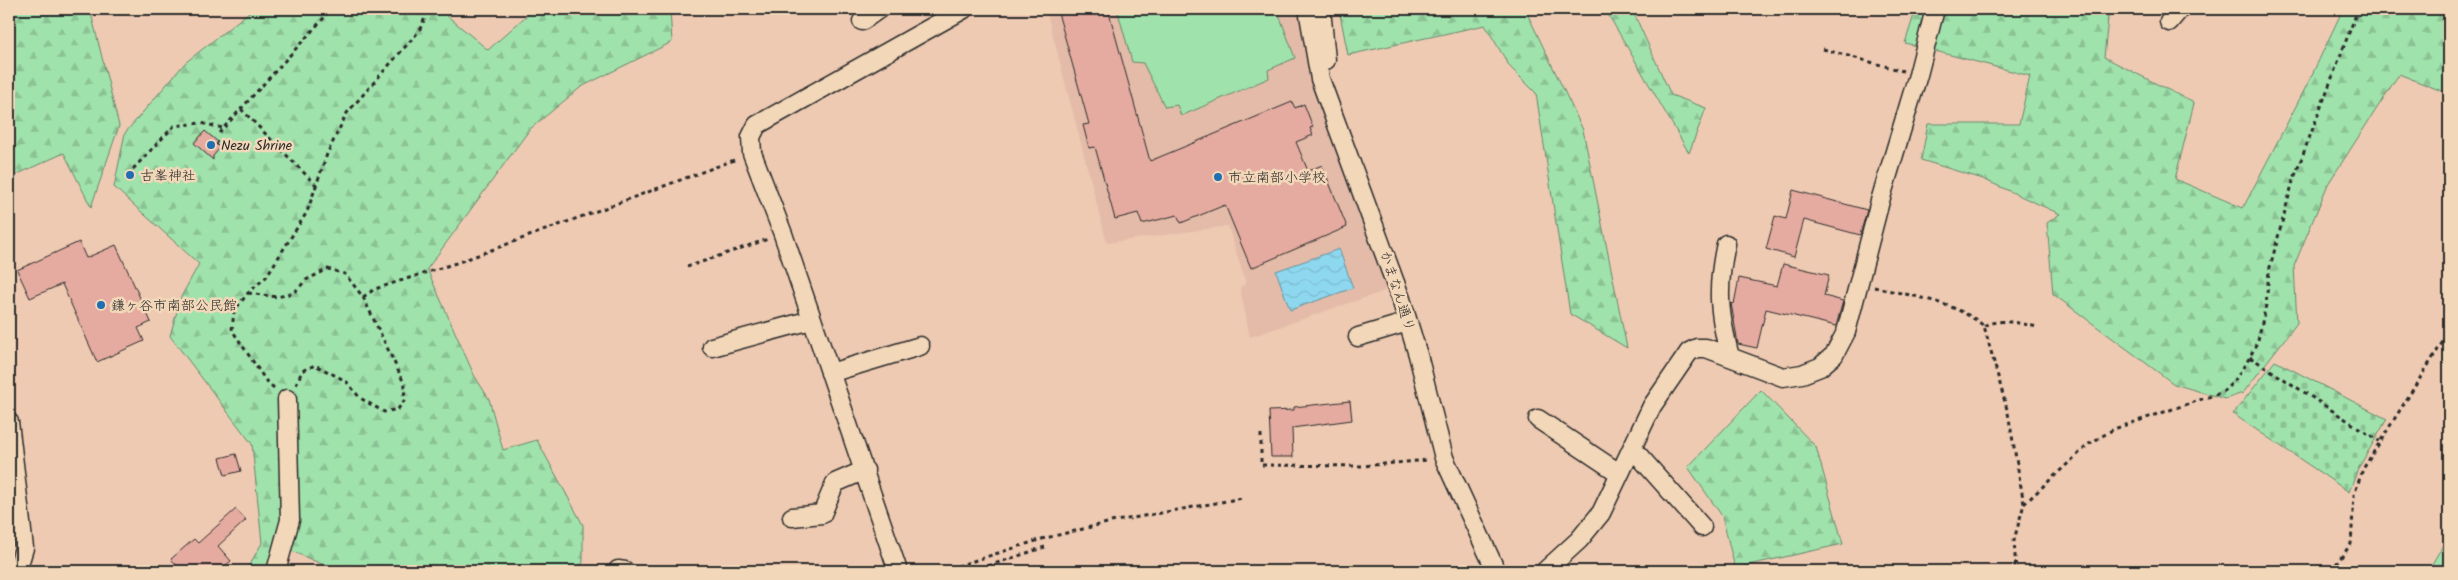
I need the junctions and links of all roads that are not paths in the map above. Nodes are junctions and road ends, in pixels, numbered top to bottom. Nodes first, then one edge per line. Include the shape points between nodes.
1 (879, 9) edge
2 (964, 9) edge
3 (1308, 9) edge
4 (1321, 9) edge
5 (1935, 9) edge
6 (862, 21) dead end
7 (1320, 79) junction
8 (1726, 244) dead end
9 (811, 320) junction
10 (1408, 322) junction
11 (1358, 337) dead end
12 (920, 346) dead end
13 (712, 347) dead end
14 (1730, 357) junction
15 (830, 373) junction
16 (287, 399) road end
17 (1538, 419) dead end
18 (9, 422) edge
19 (1632, 448) junction
20 (865, 470) junction
21 (1619, 474) junction
22 (792, 517) dead end
23 (1702, 527) dead end
24 (17, 568) edge
25 (276, 571) edge
26 (898, 571) edge
27 (1496, 571) edge
28 (1545, 571) edge

1 - 6 street
2 - 9 street via 757,125 751,137 752,153
3 - 7 street, かまなん通り
4 - 7 street via 1326,67
5 - 14 street via 1844,337 1834,355 1802,374 1783,377
7 - 10 street, かまなん通り via 1382,242
8 - 14 street via 1718,295
9 - 13 street
9 - 15 street
10 - 11 street
10 - 27 street, かまなん通り via 1444,458
12 - 15 street
14 - 19 street via 1706,348 1689,352 1652,406
15 - 20 street
16 - 25 street via 290,520
17 - 21 street
18 - 24 street via 24,548
19 - 21 street
19 - 23 street
20 - 22 street via 835,483 822,514
20 - 26 street
21 - 28 street via 1601,513 1579,540

